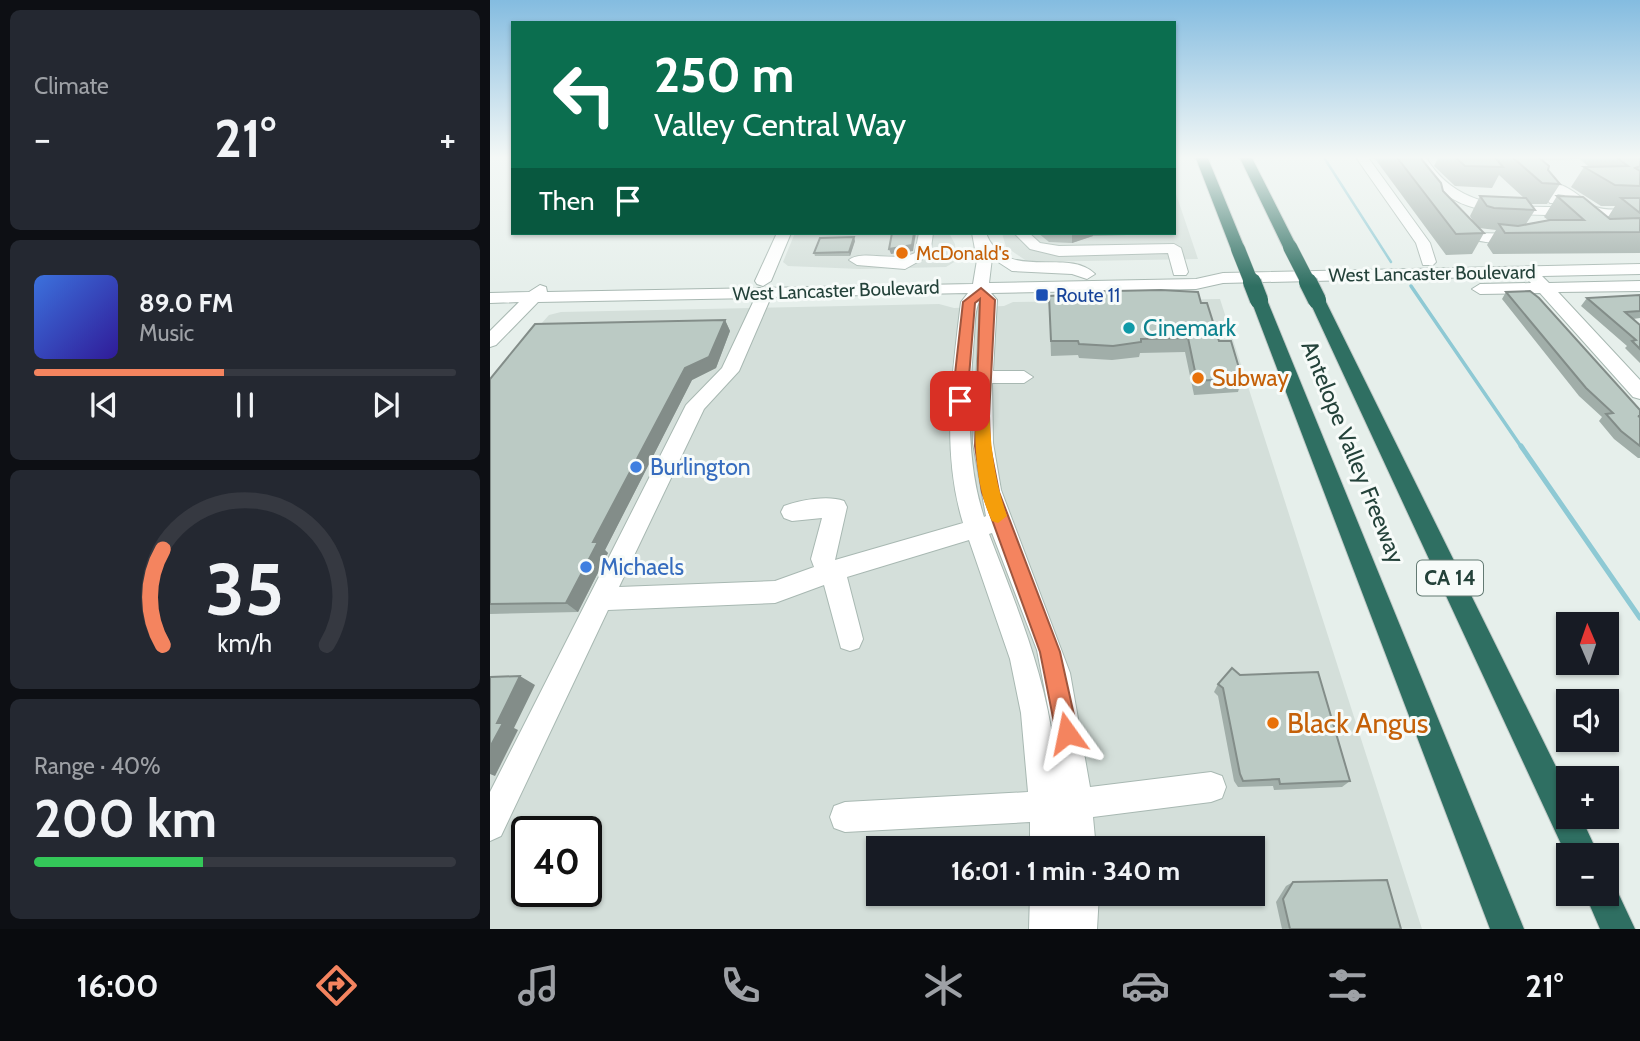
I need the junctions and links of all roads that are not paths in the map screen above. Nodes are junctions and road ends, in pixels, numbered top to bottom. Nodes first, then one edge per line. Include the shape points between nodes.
1 (1218, 199) edge
2 (1266, 199) edge
3 (1392, 199) edge
4 (1554, 199) edge
5 (1576, 199) edge
6 (1451, 200) joint
7 (1563, 209) junction
8 (1518, 210) junction
9 (1594, 213) junction
10 (1640, 213) edge
11 (783, 235) edge
12 (926, 235) edge
13 (1023, 235) edge
14 (981, 238) edge
15 (857, 260) dead end
16 (1428, 262) dead end
17 (1640, 269) edge
18 (1529, 271) junction
19 (1180, 272) junction
20 (1087, 274) junction
21 (1223, 278) junction
22 (982, 285) junction
23 (490, 286) edge
24 (1640, 286) edge
25 (764, 287) junction
26 (1545, 288) junction
27 (1480, 289) dead end
28 (535, 297) junction
29 (490, 298) edge
30 (490, 341) edge
31 (490, 360) edge
32 (983, 377) junction
33 (1024, 377) dead end
34 (1638, 388) edge
35 (792, 512) dead end
36 (988, 525) junction
37 (831, 572) junction
38 (603, 598) junction
39 (850, 639) dead end
40 (1020, 647) junction
41 (1211, 787) dead end
42 (1077, 804) junction
43 (1045, 806) junction
44 (845, 817) dead end
45 (490, 825) edge
46 (1046, 836) edge
47 (1061, 836) edge
48 (1079, 836) edge
49 (1577, 843) edge
50 (1047, 906) edge
51 (1066, 906) edge
52 (1081, 906) edge
53 (1607, 906) edge
54 (1046, 929) edge
55 (1065, 929) edge
56 (1080, 929) edge
57 (1507, 929) edge
58 (1618, 929) edge

1 - 57 highway, Antelope Valley Freeway, bridge
2 - 49 highway, Antelope Valley Freeway / CA 14, bridge
3 - 16 street via 1423,243
4 - 7 street
5 - 9 street
6 - 8 street via 1487,209
6 - 8 street via 1459,231 1473,237 1529,237 1532,227
7 - 8 street
7 - 9 street
9 - 10 street
11 - 25 street
12 - 15 street via 922,254 905,264
13 - 19 street via 1035,246 1059,251 1174,248
14 - 20 street via 1012,266 1076,269
14 - 22 street
17 - 18 street, West Lancaster Boulevard
18 - 21 street, West Lancaster Boulevard
18 - 26 street
19 - 20 street, West Lancaster Boulevard
19 - 21 street, West Lancaster Boulevard
20 - 22 street, West Lancaster Boulevard
21 - 22 street, West Lancaster Boulevard via 1196,284
22 - 25 street, West Lancaster Boulevard
22 - 32 street via 989,300
22 - 36 street via 969,302 960,401 961,456
23 - 28 street, West Lancaster Boulevard
24 - 26 street, West Lancaster Boulevard
25 - 28 street, West Lancaster Boulevard
25 - 38 street via 730,370 696,405
26 - 27 street, West Lancaster Boulevard
26 - 34 street
28 - 29 street, West Lancaster Boulevard
28 - 30 street
28 - 31 street via 523,322
32 - 33 street
32 - 36 street
35 - 37 street via 836,507 823,558
36 - 37 street
36 - 40 street via 998,582
36 - 42 street via 1050,652 1073,761
37 - 38 street via 775,592
37 - 39 street
38 - 45 street
40 - 42 street via 1032,661 1041,692 1058,789
40 - 43 street via 1038,733
41 - 42 street
42 - 48 street
43 - 44 street
43 - 46 street
43 - 47 street
50 - 54 street
51 - 55 street
52 - 56 street
53 - 58 highway

